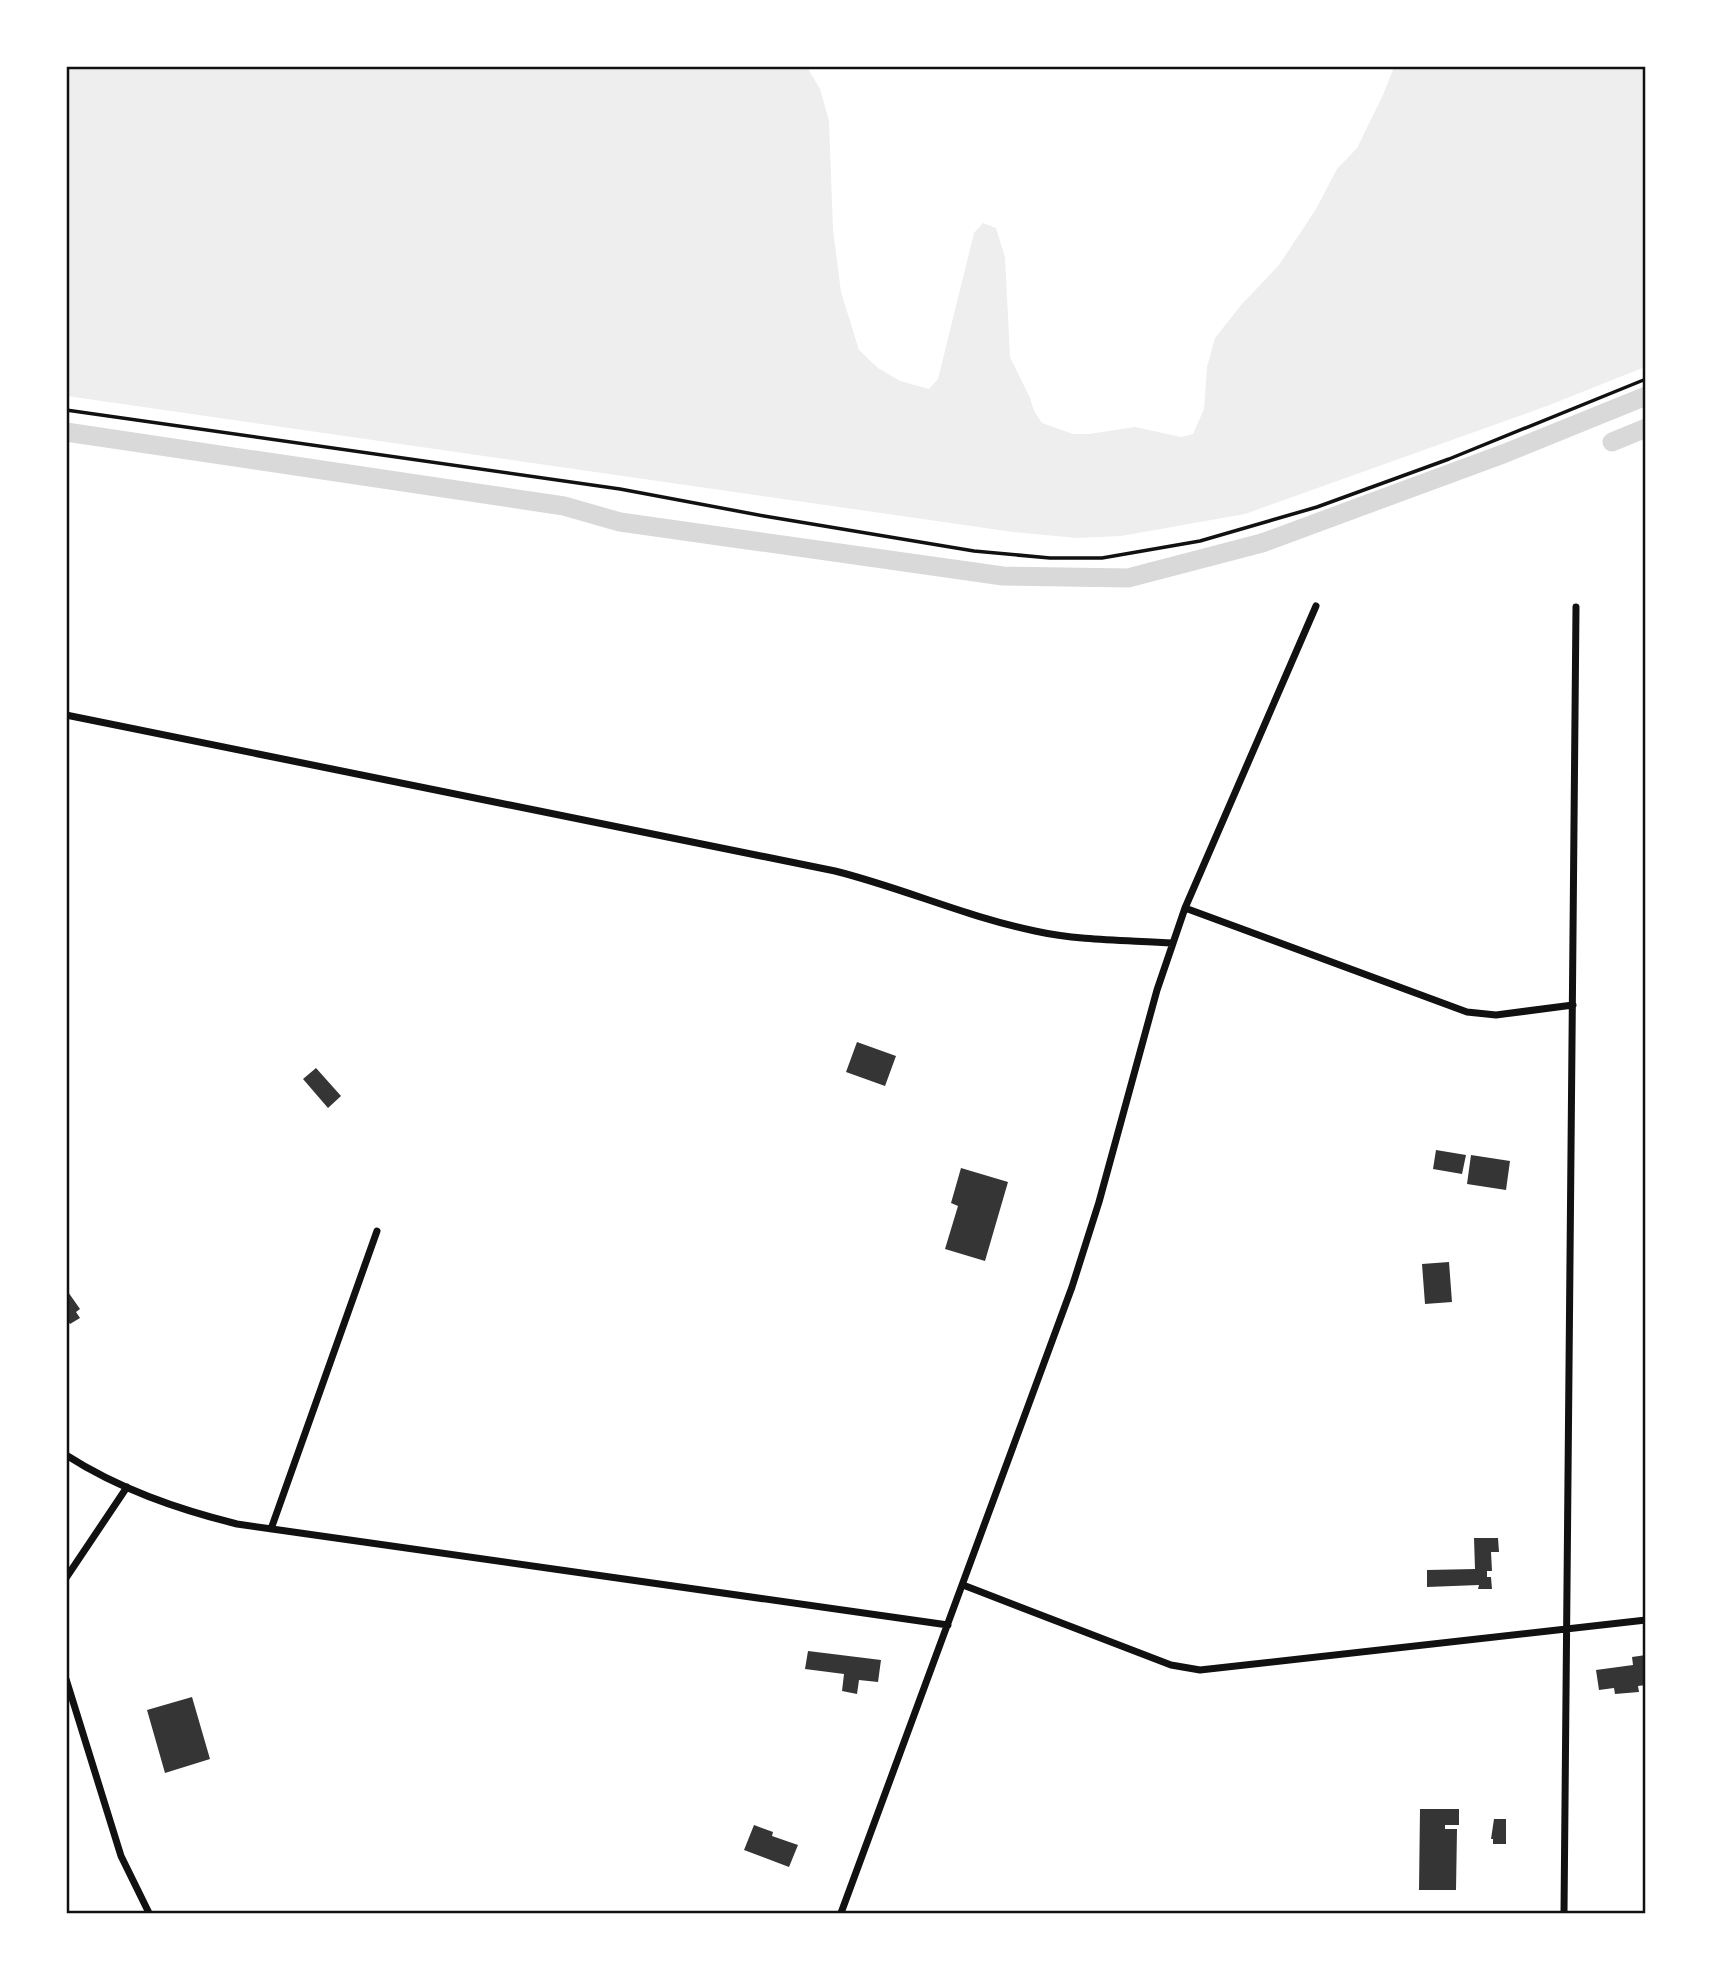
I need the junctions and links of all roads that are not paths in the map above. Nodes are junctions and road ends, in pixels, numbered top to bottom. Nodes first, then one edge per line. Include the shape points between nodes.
1 (1316, 606) dead end
2 (1576, 607) dead end
3 (66, 715) edge
4 (1185, 908) junction
5 (1173, 943) junction
6 (1573, 1005) junction
7 (377, 1231) dead end
8 (66, 1455) edge
9 (127, 1487) junction
10 (271, 1529) junction
11 (66, 1578) edge
12 (963, 1585) junction
13 (1646, 1620) edge
14 (948, 1625) junction
15 (1566, 1630) junction
16 (66, 1679) edge
17 (149, 1913) edge
18 (841, 1913) edge
19 (1564, 1913) edge

1 - 4 street
2 - 6 street
3 - 5 street via 835,872 1033,931
4 - 5 street
4 - 6 street via 1467,1012 1496,1015
5 - 12 street via 1085,1247
6 - 15 street
7 - 10 street
8 - 9 street
9 - 10 street via 204,1516
9 - 11 street
10 - 14 street
12 - 14 street
12 - 15 street via 1171,1665 1200,1670
13 - 15 street
14 - 18 street
15 - 19 street
16 - 17 street via 121,1856

